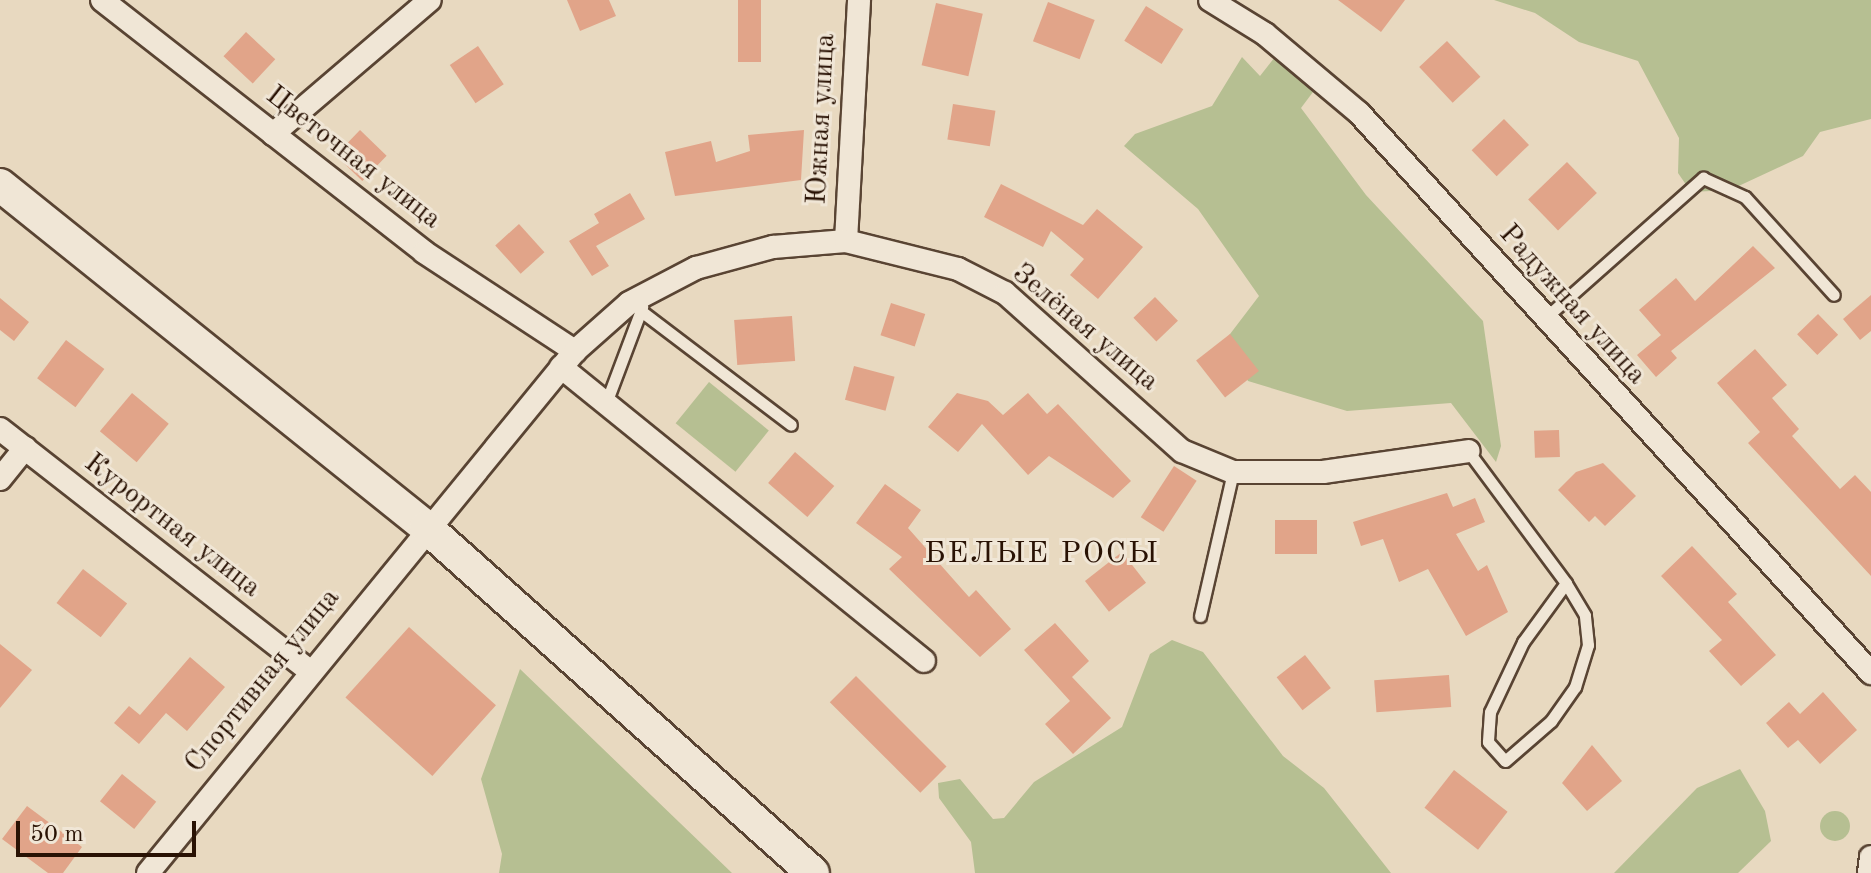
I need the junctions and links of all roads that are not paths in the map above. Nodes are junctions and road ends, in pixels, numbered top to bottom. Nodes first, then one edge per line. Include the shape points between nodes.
1 (102, 0) edge
2 (430, 0) edge
3 (859, 0) edge
4 (1210, 0) edge
5 (273, 134) junction
6 (0, 185) edge
7 (846, 241) junction
8 (1834, 295) dead end
9 (643, 303) junction
10 (1543, 319) junction
11 (568, 359) junction
12 (606, 403) junction
13 (791, 425) dead end
14 (0, 429) edge
15 (25, 448) junction
16 (1468, 451) joint
17 (1233, 472) junction
18 (0, 479) edge
19 (426, 527) junction
20 (1566, 583) junction
21 (1200, 616) dead end
22 (924, 661) dead end
23 (309, 670) junction
24 (1871, 673) edge
25 (1871, 857) edge
26 (148, 873) edge
27 (813, 873) edge
28 (1869, 873) edge

1 - 5 street, Цветочная улица
2 - 5 street
3 - 7 street, Южная улица
4 - 10 street, Радужная улица via 1265,34 1359,113
5 - 11 street, Цветочная улица
6 - 19 main road
7 - 9 street, Зелёная улица via 773,247 696,268
7 - 17 street, Зелёная улица via 958,269 1005,293 1182,451
8 - 10 lane via 1745,197 1703,178
9 - 11 street, Зелёная улица
9 - 12 lane
9 - 13 lane
10 - 24 street, Радужная улица
11 - 12 street, Цветочная улица
11 - 19 street, Зелёная улица
12 - 22 street, Цветочная улица
14 - 15 street, Курортная улица
15 - 18 street
15 - 23 street, Курортная улица
16 - 17 street, Зелёная улица via 1323,472
16 - 20 lane
17 - 21 lane
19 - 23 street, Спортивная улица
19 - 27 main road
20 - 20 lane via 1523,642 1490,712 1488,742 1505,761 1551,721 1575,687 1588,645 1585,615
23 - 26 street, Спортивная улица
25 - 28 street

